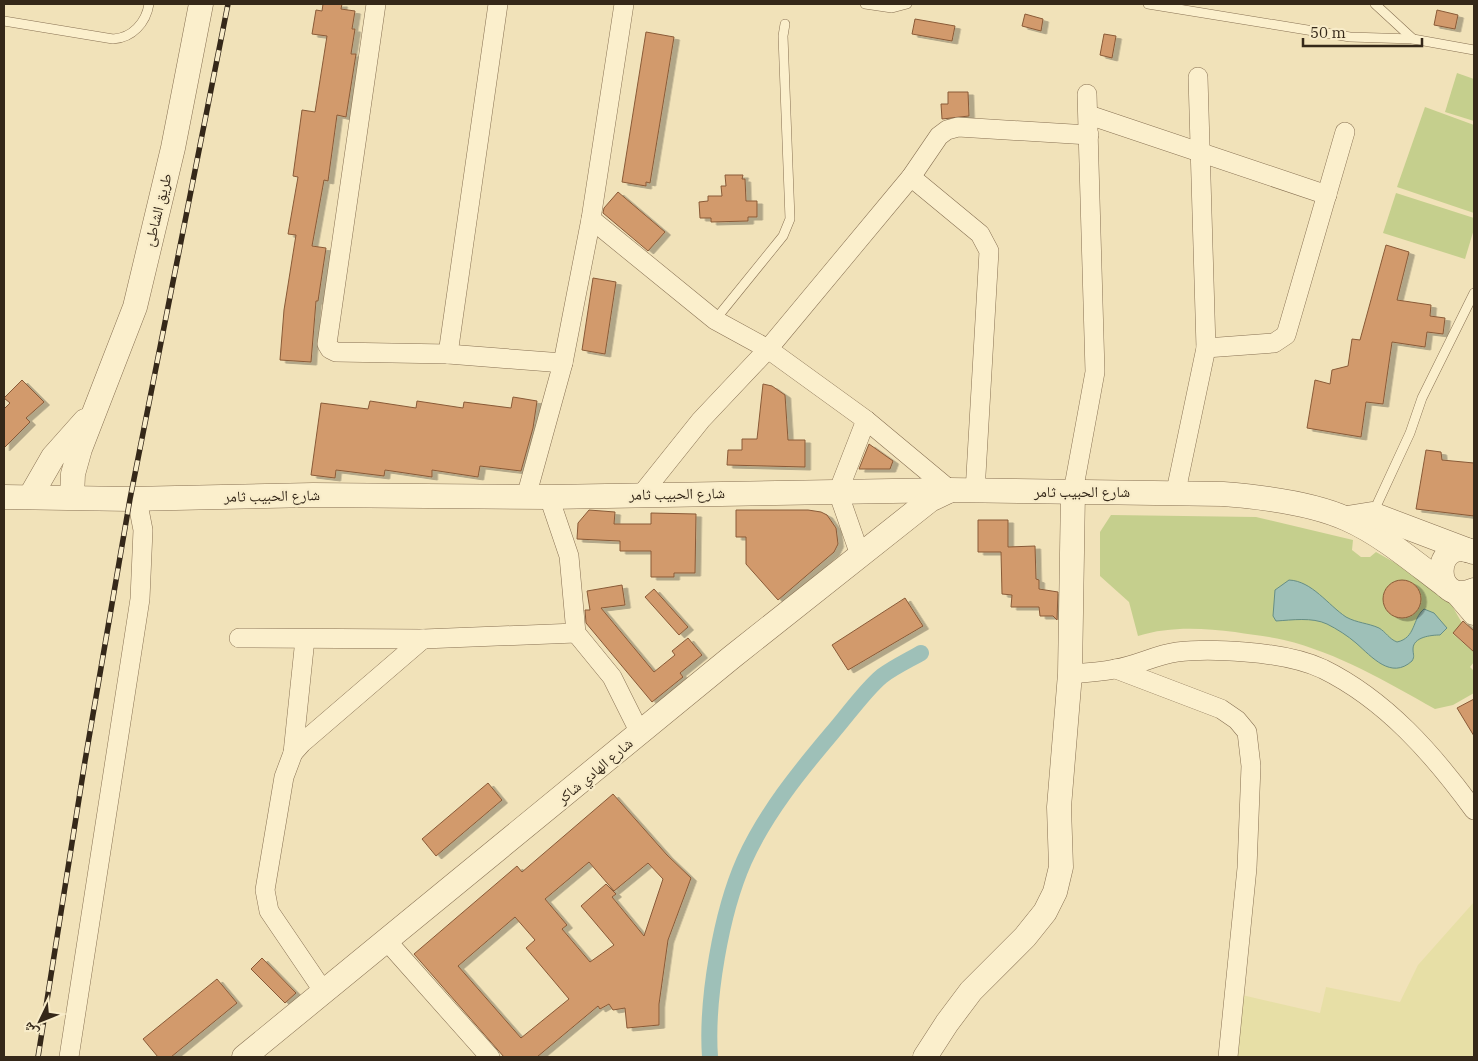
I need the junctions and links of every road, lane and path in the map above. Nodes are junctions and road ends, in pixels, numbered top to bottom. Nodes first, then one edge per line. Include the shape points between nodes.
1 (149, 4) edge
2 (201, 4) edge
3 (376, 4) edge
4 (498, 4) edge
5 (624, 4) edge
6 (865, 4) edge
7 (907, 4) edge
8 (1148, 4) edge
9 (1375, 4) edge
10 (4, 21) edge
11 (785, 24) dead end
12 (1413, 39) junction
13 (1474, 50) edge
14 (1198, 77) dead end
15 (1087, 94) dead end
16 (1089, 115) junction
17 (1345, 132) dead end
18 (1089, 135) junction
19 (1200, 151) junction
20 (911, 177) junction
21 (1326, 195) junction
22 (591, 219) junction
23 (1474, 293) edge
24 (715, 320) junction
25 (1206, 348) junction
26 (768, 349) junction
27 (448, 354) junction
28 (563, 363) junction
29 (94, 410) junction
30 (866, 420) junction
31 (950, 490) junction
32 (838, 492) junction
33 (976, 492) junction
34 (1073, 492) junction
35 (1176, 492) junction
36 (641, 495) junction
37 (4, 497) edge
38 (30, 497) junction
39 (72, 497) junction
40 (526, 497) junction
41 (549, 497) junction
42 (137, 499) junction
43 (1370, 522) junction
44 (1470, 551) edge
45 (860, 555) junction
46 (1459, 590) edge
47 (1474, 613) edge
48 (576, 633) junction
49 (239, 638) dead end
50 (305, 639) junction
51 (423, 639) junction
52 (1116, 669) junction
53 (1070, 674) junction
54 (640, 733) junction
55 (293, 753) junction
56 (1474, 810) edge
57 (386, 940) junction
58 (324, 992) junction
59 (70, 1057) edge
60 (244, 1057) edge
61 (490, 1057) edge
62 (925, 1057) edge
63 (1228, 1057) edge

1 - 10 lane via 136,30 125,38 113,39
2 - 29 street, طريق الشاطئ via 173,148 135,307
3 - 27 street via 327,344 336,352
4 - 27 street
5 - 22 street
6 - 7 lane via 892,8
8 - 12 lane via 1350,37
9 - 12 lane
11 - 24 lane via 790,219 783,236
12 - 13 lane
14 - 19 street
15 - 16 street
16 - 18 street
16 - 19 street
17 - 21 street
18 - 20 street via 958,127 939,136
18 - 34 street via 1095,372
19 - 21 street
19 - 25 street
20 - 26 street
20 - 33 street via 980,234 989,251
21 - 25 street via 1286,335 1274,343
22 - 24 street
22 - 28 street
23 - 43 lane via 1422,398
24 - 26 street
25 - 35 street
26 - 30 street
26 - 36 street via 702,420
27 - 28 street
28 - 40 street
29 - 38 street, طريق الشاطئ via 53,457
29 - 39 street, طريق الشاطئ via 73,474
30 - 31 street
30 - 32 street
31 - 32 street, شارع الحبيب ثامر
31 - 33 street, شارع الحبيب ثامر
31 - 45 street, شارع الهادي شاكر via 930,500
32 - 36 street, شارع الحبيب ثامر
32 - 45 street
33 - 34 street, شارع الحبيب ثامر
34 - 35 street, شارع الحبيب ثامر
34 - 53 street
35 - 43 street, شارع الحبيب ثامر via 1261,497
36 - 41 street, شارع الحبيب ثامر
37 - 38 street, شارع الحبيب ثامر
38 - 39 street, شارع الحبيب ثامر
39 - 42 street, شارع الحبيب ثامر
40 - 41 street, شارع الحبيب ثامر
40 - 42 street, شارع الحبيب ثامر via 312,495
41 - 48 street via 570,556
42 - 59 street via 143,530 140,599
43 - 44 street
43 - 46 street
44 - 46 street via 1456,550 1444,560 1441,576
45 - 54 street, شارع الهادي شاكر
46 - 47 street
48 - 51 street
48 - 54 street via 612,678
49 - 50 street
50 - 51 street
50 - 55 street
51 - 55 street
52 - 53 street
52 - 56 street via 1177,652 1200,650 1258,653 1322,669 1354,687 1390,714 1422,745
52 - 63 street via 1220,709 1238,720 1248,732 1251,766 1247,868
53 - 62 street via 1059,807 1061,867 1055,892 1025,937 971,991
54 - 57 street, شارع الهادي شاكر
55 - 58 street via 284,777 266,890 270,912
57 - 58 street, شارع الهادي شاكر
57 - 61 street
58 - 60 street, شارع الهادي شاكر

